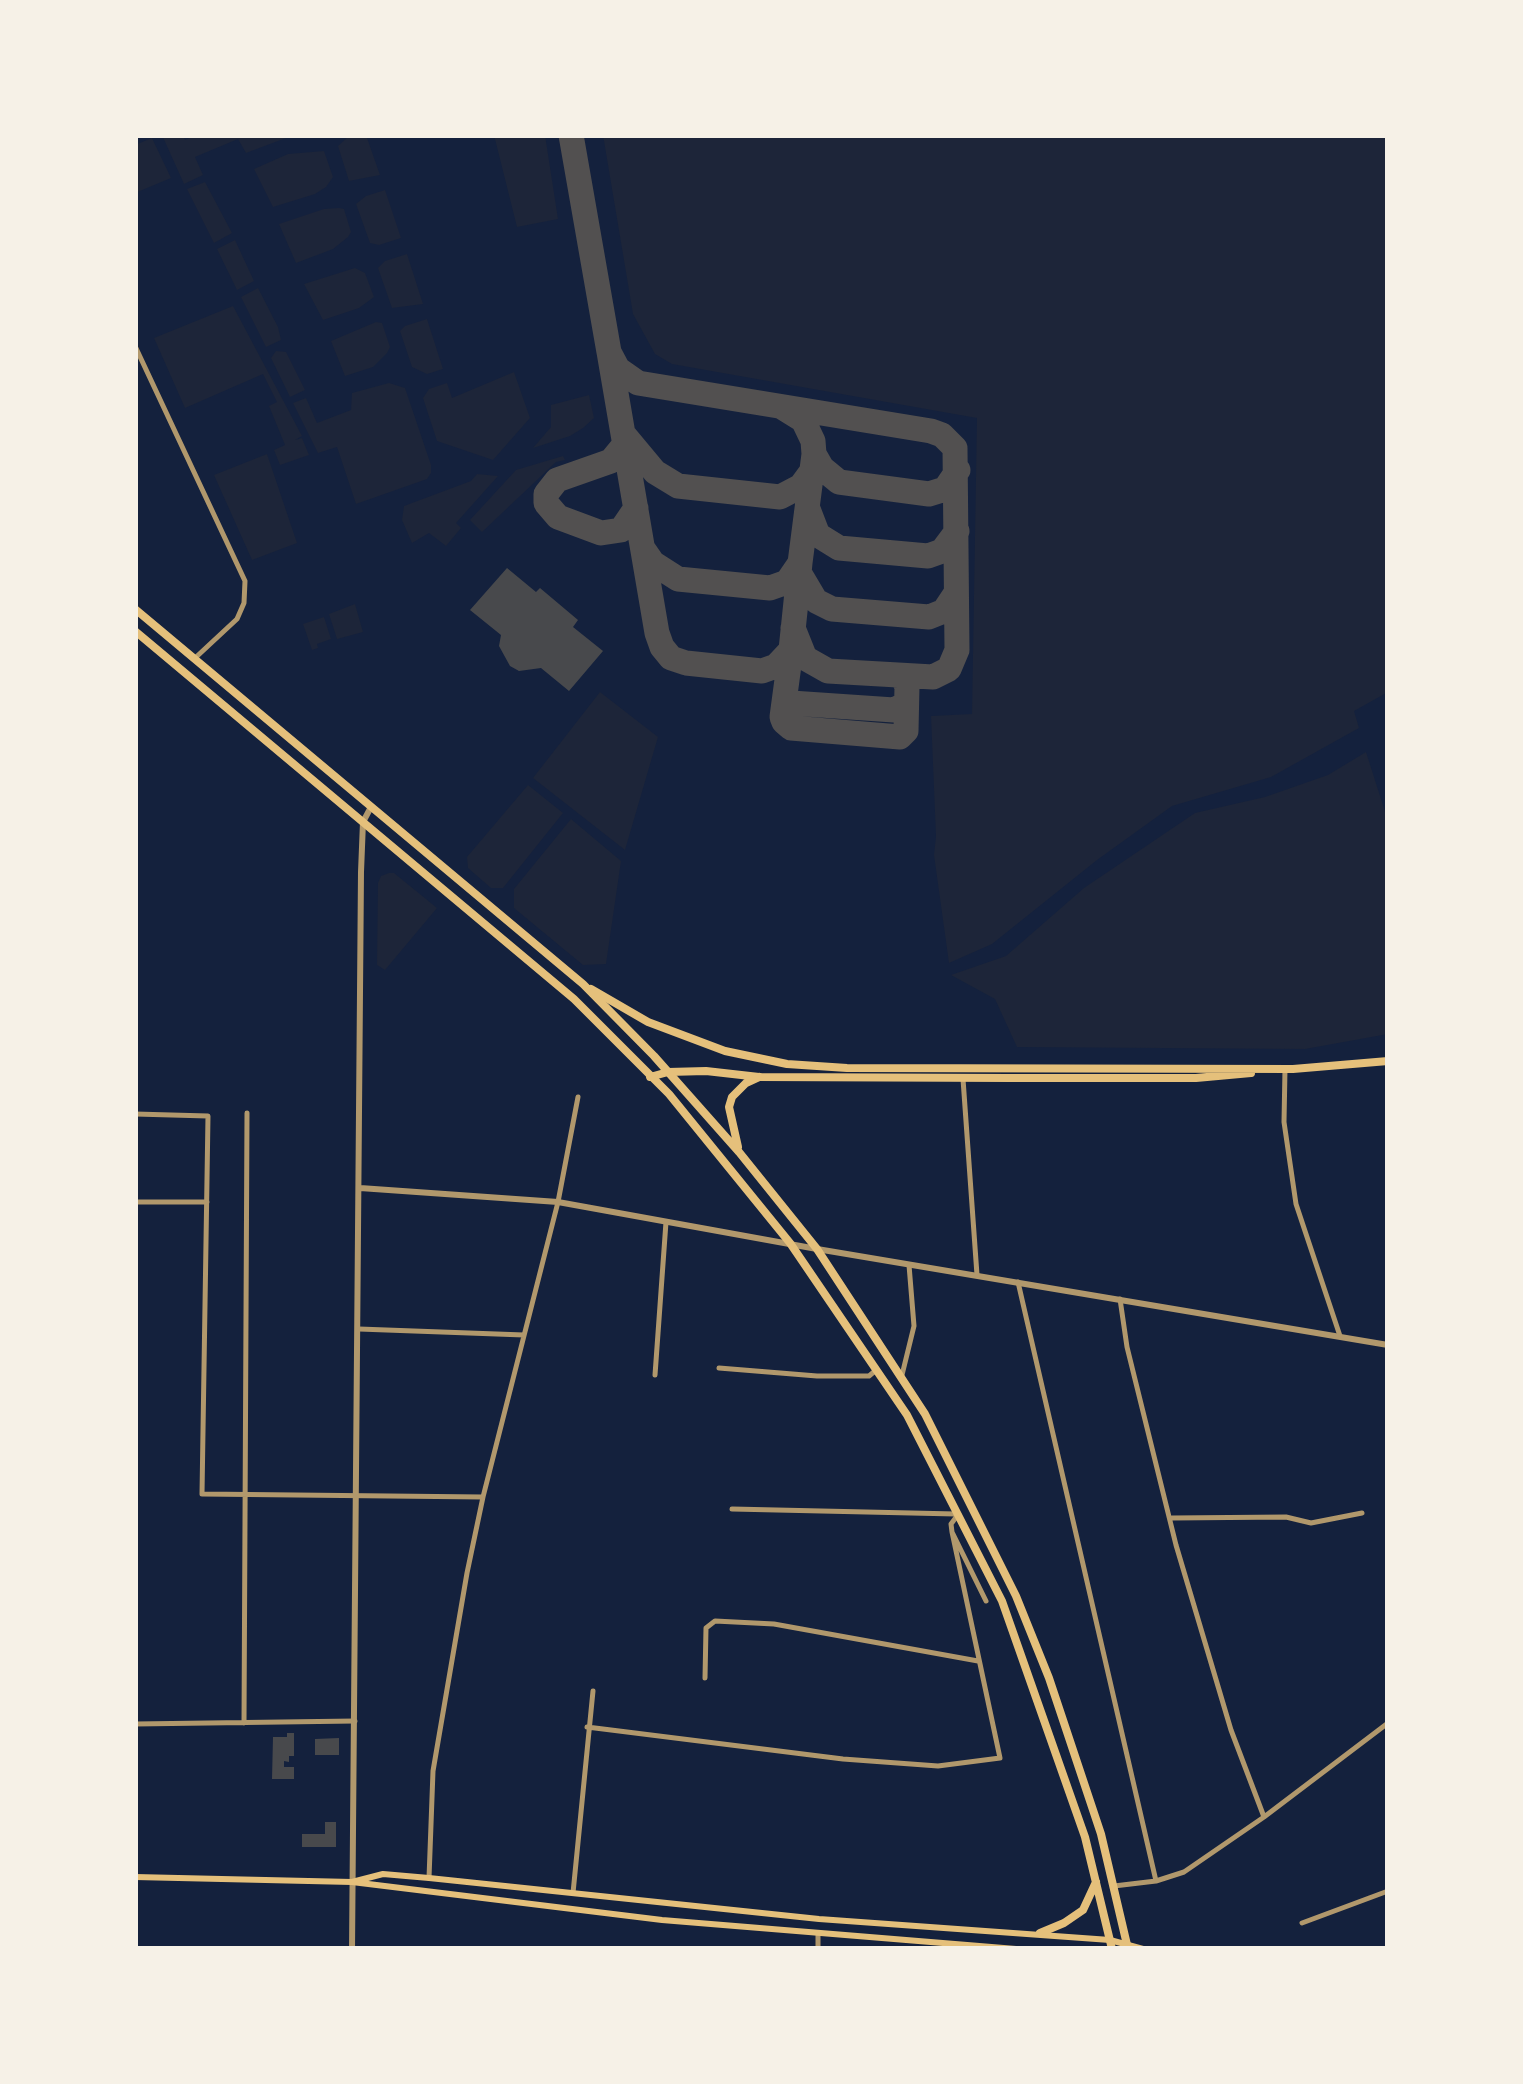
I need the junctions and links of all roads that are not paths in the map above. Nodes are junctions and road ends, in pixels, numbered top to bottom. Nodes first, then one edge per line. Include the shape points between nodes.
1 (135, 346) edge
2 (135, 609) edge
3 (135, 631) edge
4 (194, 659) junction
5 (371, 807) junction
6 (363, 822) junction
7 (583, 984) junction
8 (1388, 1062) edge
9 (1286, 1069) junction
10 (668, 1072) junction
11 (650, 1077) junction
12 (759, 1077) junction
13 (963, 1078) junction
14 (578, 1096) dead end
15 (247, 1113) dead end
16 (135, 1114) edge
17 (739, 1152) junction
18 (360, 1188) junction
19 (135, 1202) edge
20 (208, 1202) junction
21 (558, 1202) junction
22 (666, 1222) junction
23 (790, 1244) junction
24 (817, 1249) junction
25 (909, 1264) junction
26 (977, 1275) junction
27 (1018, 1282) junction
28 (1120, 1299) junction
29 (359, 1330) junction
30 (524, 1335) junction
31 (1340, 1336) junction
32 (1388, 1344) edge
33 (719, 1368) dead end
34 (878, 1369) junction
35 (655, 1374) dead end
36 (902, 1375) junction
37 (245, 1494) junction
38 (358, 1495) junction
39 (483, 1497) junction
40 (732, 1508) dead end
41 (1362, 1513) dead end
42 (959, 1514) junction
43 (1170, 1518) junction
44 (952, 1532) junction
45 (986, 1600) dead end
46 (978, 1661) junction
47 (704, 1678) dead end
48 (593, 1691) dead end
49 (356, 1721) junction
50 (244, 1723) junction
51 (1388, 1723) edge
52 (135, 1724) edge
53 (587, 1727) junction
54 (1264, 1817) junction
55 (135, 1878) edge
56 (429, 1878) junction
57 (1156, 1881) junction
58 (352, 1882) junction
59 (1096, 1882) junction
60 (1114, 1886) junction
61 (1388, 1891) edge
62 (572, 1894) junction
63 (1302, 1923) dead end
64 (1040, 1933) junction
65 (818, 1934) junction
66 (1111, 1944) edge
67 (940, 1946) edge
68 (1128, 1946) edge
69 (352, 1949) edge
70 (818, 1949) edge
71 (1016, 1949) edge
72 (1143, 1949) edge

1 - 4 street via 244,580 237,619
2 - 4 main road
3 - 6 main road
4 - 5 main road
5 - 6 street
5 - 7 main road
6 - 11 main road via 574,1000
6 - 18 street
7 - 9 main road via 648,1022 725,1051 787,1064
7 - 10 main road
8 - 9 main road
9 - 13 main road via 1196,1078
9 - 31 street via 1284,1122 1296,1204
10 - 11 main road
10 - 12 main road
10 - 17 main road
11 - 23 main road
12 - 13 main road
12 - 17 main road via 746,1082 729,1107
13 - 26 street
14 - 21 street
15 - 37 street
16 - 20 street via 208,1116
17 - 24 main road
18 - 21 street
18 - 29 street
19 - 20 street
20 - 37 street via 202,1494
21 - 22 street
21 - 30 street
22 - 23 street
22 - 35 street
23 - 24 street
23 - 34 main road
24 - 25 street
24 - 36 main road
25 - 26 street
25 - 36 street via 914,1326
26 - 27 street
27 - 28 street
27 - 57 street
28 - 31 street
28 - 43 street
29 - 30 street
29 - 38 street
30 - 39 street
31 - 32 street
33 - 34 street via 817,1376 869,1376
34 - 42 main road
36 - 60 main road via 974,1507 1034,1640
37 - 38 street
37 - 50 street
38 - 39 street
38 - 49 street
39 - 56 street via 434,1771
40 - 42 street
41 - 43 street via 1311,1523 1286,1517
42 - 44 street
42 - 59 main road via 1020,1645
43 - 54 street via 1230,1730
44 - 45 street
44 - 46 street
46 - 47 street via 774,1624 715,1622 706,1628
46 - 53 street via 1000,1758 938,1766 843,1759
48 - 53 street
49 - 50 street
49 - 58 street
50 - 52 street
51 - 54 street
53 - 62 street
54 - 57 street via 1184,1872
55 - 58 main road
56 - 58 main road via 384,1874
56 - 62 main road
57 - 60 street
58 - 65 main road
58 - 69 street
59 - 64 main road via 1083,1910
59 - 66 main road
60 - 68 main road
61 - 63 street
62 - 64 main road
64 - 66 main road
65 - 67 main road
65 - 70 street
66 - 68 main road
67 - 71 main road
68 - 72 main road

